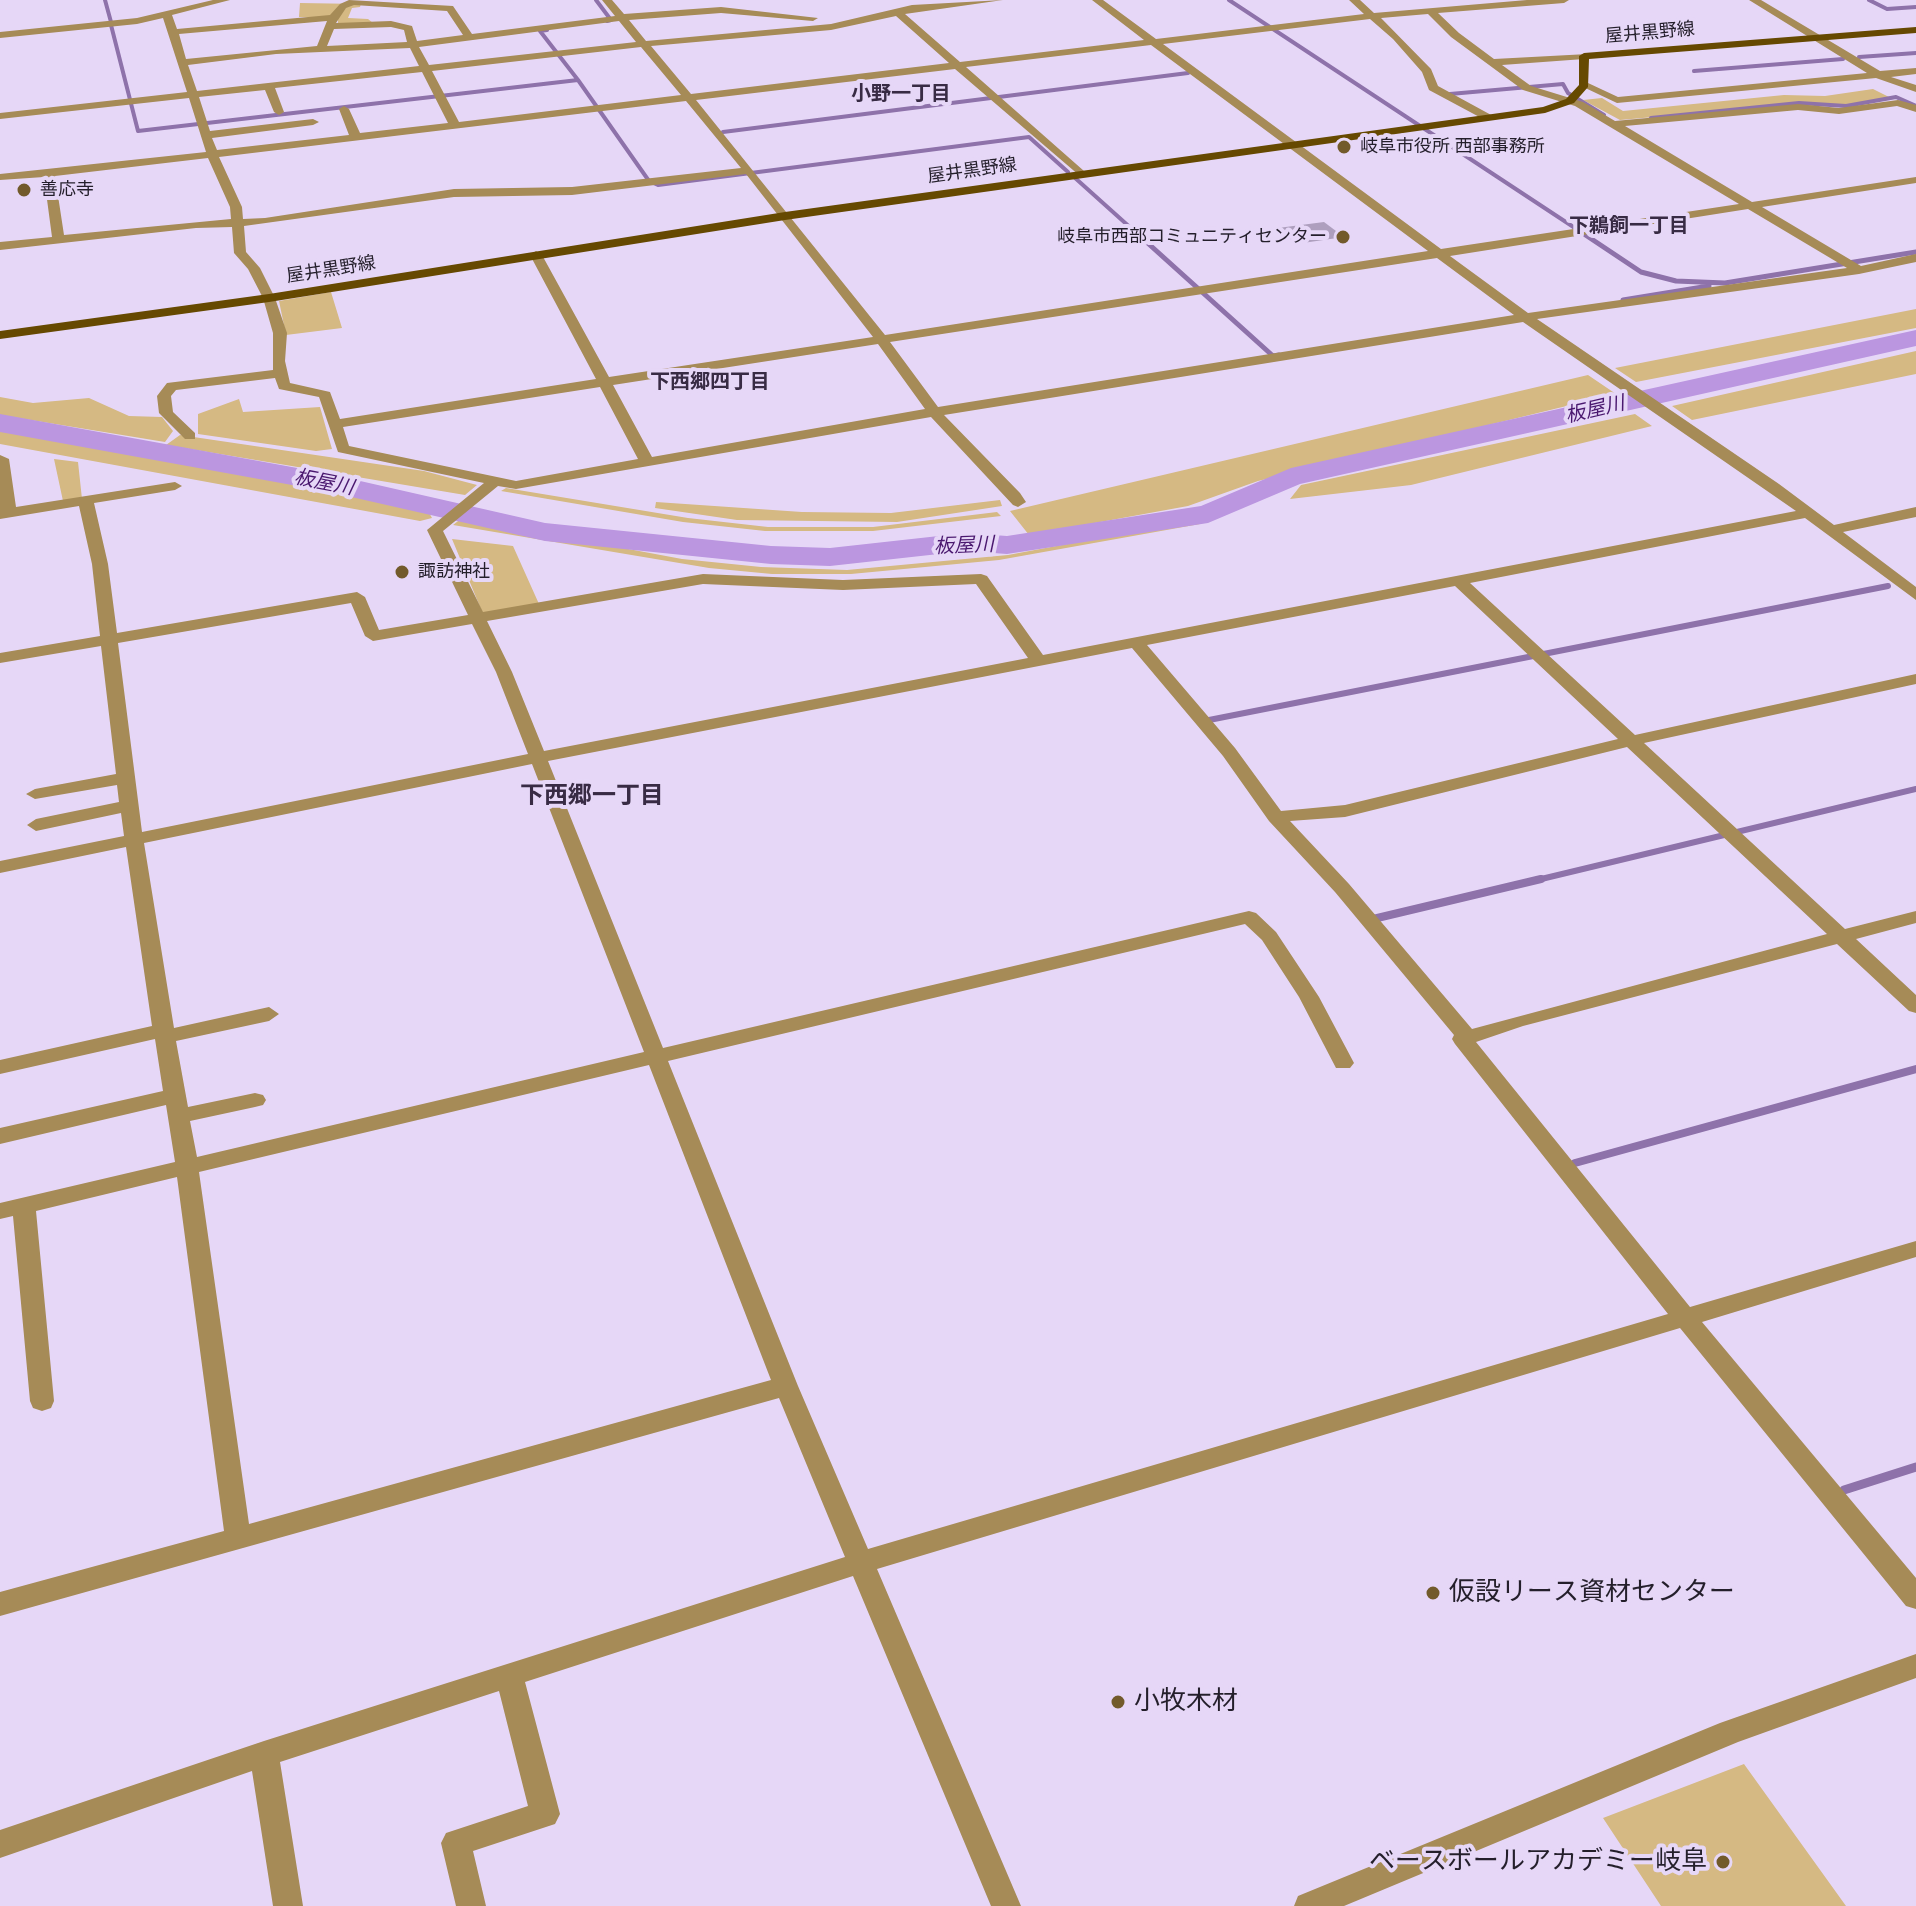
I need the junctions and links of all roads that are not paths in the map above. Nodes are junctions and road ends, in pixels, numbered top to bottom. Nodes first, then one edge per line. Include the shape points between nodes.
1 (159, 0) edge
2 (225, 0) edge
3 (607, 0) edge
4 (998, 0) edge
5 (1097, 0) edge
6 (1354, 0) edge
7 (1564, 0) edge
8 (1754, 0) edge
9 (350, 1) edge
10 (405, 3) edge
11 (919, 4) edge
12 (1431, 11) junction
13 (172, 13) junction
14 (900, 15) junction
15 (1374, 16) junction
16 (620, 17) junction
17 (332, 22) junction
18 (1916, 30) edge
19 (174, 32) junction
20 (0, 35) edge
21 (470, 38) junction
22 (1818, 38) junction
23 (1155, 42) junction
24 (643, 44) junction
25 (413, 45) junction
26 (192, 48) dead end
27 (321, 49) junction
28 (180, 50) junction
29 (1584, 56) junction
30 (1493, 62) junction
31 (959, 65) junction
32 (426, 68) junction
33 (1916, 71) edge
34 (263, 75) junction
35 (1880, 76) junction
36 (190, 78) junction
37 (1584, 85) junction
38 (1916, 89) edge
39 (687, 98) junction
40 (1570, 101) junction
41 (344, 109) dead end
42 (1916, 109) edge
43 (279, 112) dead end
44 (0, 116) edge
45 (1489, 118) junction
46 (313, 122) dead end
47 (1614, 124) junction
48 (455, 125) junction
49 (206, 135) junction
50 (356, 137) junction
51 (1295, 146) junction
52 (212, 154) junction
53 (749, 170) junction
54 (49, 171) junction
55 (1080, 173) junction
56 (0, 177) edge
57 (1916, 180) edge
58 (1752, 206) junction
59 (785, 216) junction
60 (239, 225) junction
61 (58, 239) junction
62 (0, 246) edge
63 (1442, 254) junction
64 (536, 255) junction
65 (1916, 258) edge
66 (1856, 268) junction
67 (269, 298) junction
68 (1526, 318) junction
69 (0, 335) edge
70 (882, 340) junction
71 (280, 373) junction
72 (603, 381) junction
73 (934, 412) junction
74 (333, 424) junction
75 (190, 436) dead end
76 (2, 459) dead end
77 (646, 460) junction
78 (493, 484) junction
79 (175, 486) dead end
80 (86, 501) junction
81 (1018, 502) dead end
82 (1916, 512) edge
83 (5, 513) edge
84 (1809, 513) junction
85 (1833, 530) junction
86 (1460, 582) junction
87 (1916, 595) edge
88 (478, 619) junction
89 (107, 638) junction
90 (1137, 644) junction
91 (0, 658) edge
92 (1039, 662) junction
93 (1916, 679) edge
94 (1631, 741) junction
95 (539, 759) junction
96 (126, 778) junction
97 (35, 794) dead end
98 (129, 806) junction
99 (1276, 817) junction
100 (36, 825) dead end
101 (135, 840) junction
102 (0, 867) edge
103 (1916, 917) edge
104 (1843, 936) junction
105 (1916, 1006) edge
106 (269, 1014) dead end
107 (164, 1034) junction
108 (1462, 1039) junction
109 (658, 1058) junction
110 (1343, 1063) dead end
111 (0, 1067) edge
112 (255, 1100) dead end
113 (177, 1106) junction
114 (0, 1136) edge
115 (187, 1166) junction
116 (24, 1206) junction
117 (0, 1211) edge
118 (1916, 1249) edge
119 (1687, 1318) junction
120 (786, 1386) junction
121 (42, 1401) dead end
122 (238, 1537) junction
123 (863, 1562) junction
124 (1916, 1598) edge
125 (0, 1604) edge
126 (1916, 1666) edge
127 (509, 1674) junction
128 (264, 1754) junction
129 (0, 1844) edge
130 (285, 1905) edge
131 (471, 1906) edge
132 (1006, 1906) edge
133 (1309, 1906) edge

1 - 13 street
2 - 13 street
3 - 16 street
4 - 11 street
5 - 23 street
6 - 15 street
7 - 12 street
8 - 22 street
9 - 10 street
9 - 17 street
10 - 21 street via 450,8
11 - 14 street
11 - 16 street via 797,19 721,10
12 - 15 street
12 - 30 street
13 - 19 street
13 - 20 street
14 - 24 street via 831,27
14 - 31 street
15 - 23 street
15 - 45 street via 1427,71 1433,88
16 - 21 street
16 - 24 street
17 - 19 street via 264,22
17 - 25 street via 408,28
17 - 27 street
18 - 22 main road, 屋井黒野線
19 - 28 street
21 - 25 street
22 - 29 main road, 屋井黒野線
22 - 35 street
23 - 31 street
23 - 51 street
24 - 32 street
24 - 39 street
25 - 27 street
25 - 32 street
26 - 28 street
27 - 36 street
28 - 36 street
29 - 30 street
29 - 37 main road, 屋井黒野線
30 - 40 street via 1527,88
31 - 39 street
31 - 55 street
32 - 34 street
32 - 48 street
33 - 35 street
34 - 36 street
34 - 36 street
34 - 43 street
35 - 37 street via 1617,100
35 - 38 street
36 - 44 street
36 - 49 street
37 - 40 main road
39 - 48 street
39 - 53 street
40 - 45 main road, 屋井黒野線
40 - 47 street
41 - 50 street
42 - 47 street via 1898,103 1839,111 1798,107
45 - 51 main road, 屋井黒野線
46 - 49 street
47 - 58 street
48 - 50 street
49 - 52 street
50 - 52 street
51 - 55 main road, 屋井黒野線
51 - 63 street
52 - 54 street
52 - 60 street
53 - 59 street
53 - 60 street via 586,190 454,193
54 - 56 street
54 - 61 street
55 - 59 main road, 屋井黒野線
57 - 58 street
58 - 63 street
58 - 66 street
59 - 64 main road, 屋井黒野線
59 - 70 street
60 - 61 street via 196,224
60 - 67 street via 240,253
61 - 62 street
63 - 68 street
63 - 70 street
64 - 67 main road, 屋井黒野線
64 - 72 street
65 - 66 street
66 - 68 street
67 - 69 main road, 屋井黒野線
67 - 71 street via 280,333
68 - 73 street
68 - 84 street
70 - 72 street
70 - 73 street
71 - 74 street via 284,386 325,395
71 - 75 street via 172,386 164,396 166,413
72 - 74 street
72 - 77 street
73 - 77 street
73 - 81 street
74 - 78 street via 343,449
76 - 83 street
77 - 78 street via 516,485
78 - 88 street via 435,530
79 - 80 street
80 - 83 street
80 - 89 street via 100,564
82 - 85 street
84 - 85 street
84 - 86 street
85 - 87 street
86 - 90 street
86 - 94 street
88 - 89 street via 373,636 357,597
88 - 92 street via 703,579 843,585 981,579
88 - 95 street
89 - 91 street
89 - 96 street
90 - 92 street
90 - 99 street via 1229,752
92 - 95 street
93 - 94 street
94 - 99 street via 1345,811
94 - 104 street
95 - 101 street
95 - 109 street
96 - 97 street
96 - 98 street
98 - 100 street
98 - 101 street
99 - 108 street via 1456,1023 1465,1034
101 - 102 street
101 - 107 street
103 - 104 street
104 - 105 street
104 - 108 street
106 - 107 street
107 - 111 street
107 - 113 street
108 - 119 street
109 - 110 street via 1249,917 1269,936 1309,997
109 - 115 street
109 - 120 street
112 - 113 street
113 - 114 street
113 - 115 street
115 - 116 street
115 - 122 street
116 - 117 street
116 - 121 street
118 - 119 street
119 - 123 street
119 - 124 street
120 - 122 street
120 - 123 street
122 - 125 street
123 - 127 street
123 - 132 street
126 - 133 street via 1730,1732
127 - 128 street
127 - 131 street via 545,1814 456,1843
128 - 129 street
128 - 130 street

